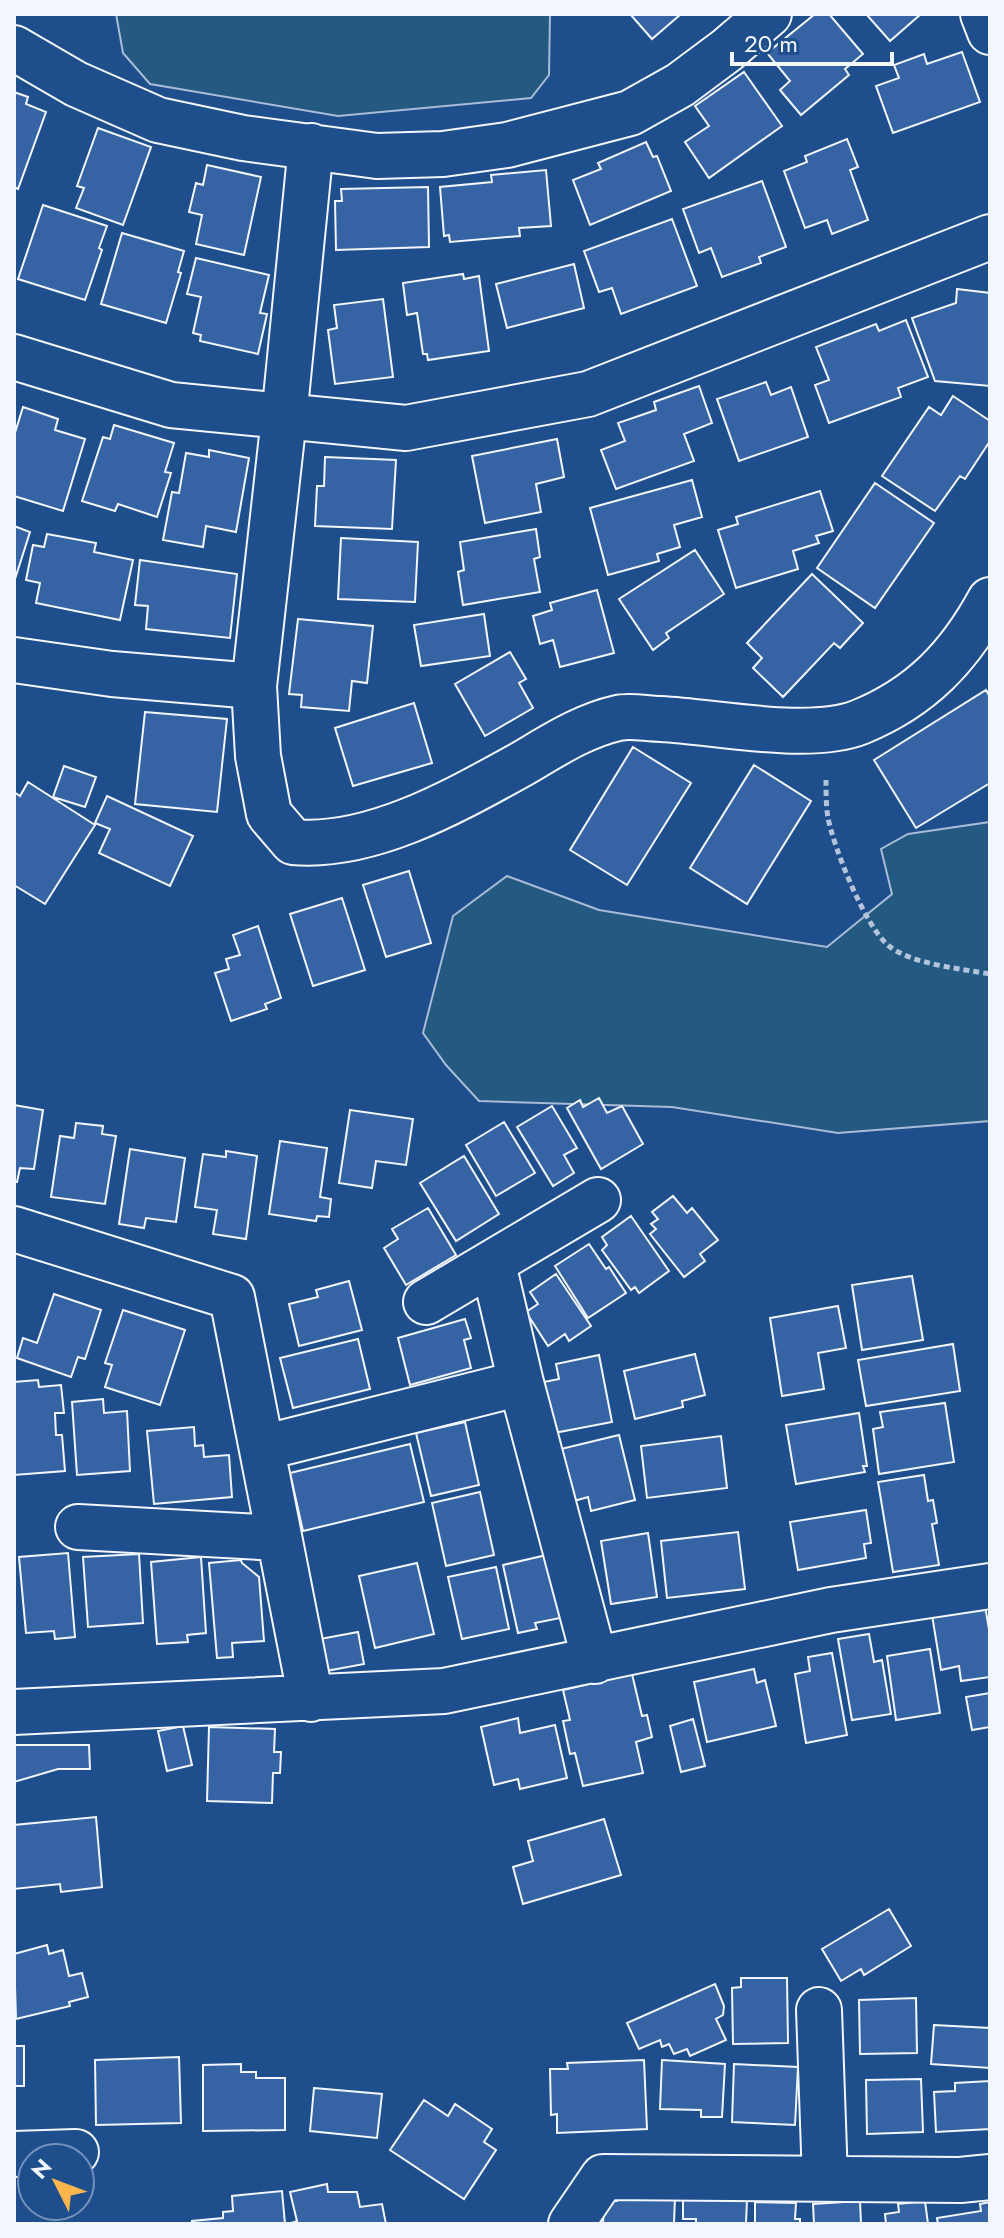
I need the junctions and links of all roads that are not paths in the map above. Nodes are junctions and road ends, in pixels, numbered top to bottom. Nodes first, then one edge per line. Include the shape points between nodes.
1 (769, 14) edge
2 (983, 14) edge
3 (990, 32) edge
4 (14, 48) edge
5 (311, 146) junction
6 (990, 237) edge
7 (14, 357) edge
8 (284, 418) junction
9 (990, 600) edge
10 (14, 660) edge
11 (254, 686) junction
12 (598, 1200) dead end
13 (14, 1229) edge
14 (493, 1264) junction
15 (426, 1302) dead end
16 (521, 1383) junction
17 (262, 1448) junction
18 (78, 1527) dead end
19 (279, 1538) junction
20 (990, 1586) edge
21 (595, 1661) junction
22 (311, 1699) junction
23 (14, 1712) edge
24 (819, 2010) dead end
25 (990, 2177) edge
26 (825, 2179) junction
27 (571, 2224) edge

1 - 5 street via 680,85 630,113 507,145 443,154 377,156
2 - 3 street
4 - 5 street via 76,84 158,120
5 - 8 street
6 - 8 street via 588,394 406,428
7 - 8 street via 171,405
8 - 11 street
9 - 11 street via 940,672 903,700 859,722 825,731 621,717 577,731 466,794 400,822 361,837 319,844 293,842 269,814 258,756
10 - 11 street
12 - 14 street
13 - 17 street via 232,1297
14 - 15 street
14 - 16 street
16 - 17 street
16 - 21 street
17 - 19 street
18 - 19 street
19 - 22 street
20 - 21 street via 831,1610
21 - 22 street via 444,1691
22 - 23 street
24 - 26 street
25 - 26 street
26 - 27 street via 603,2177

